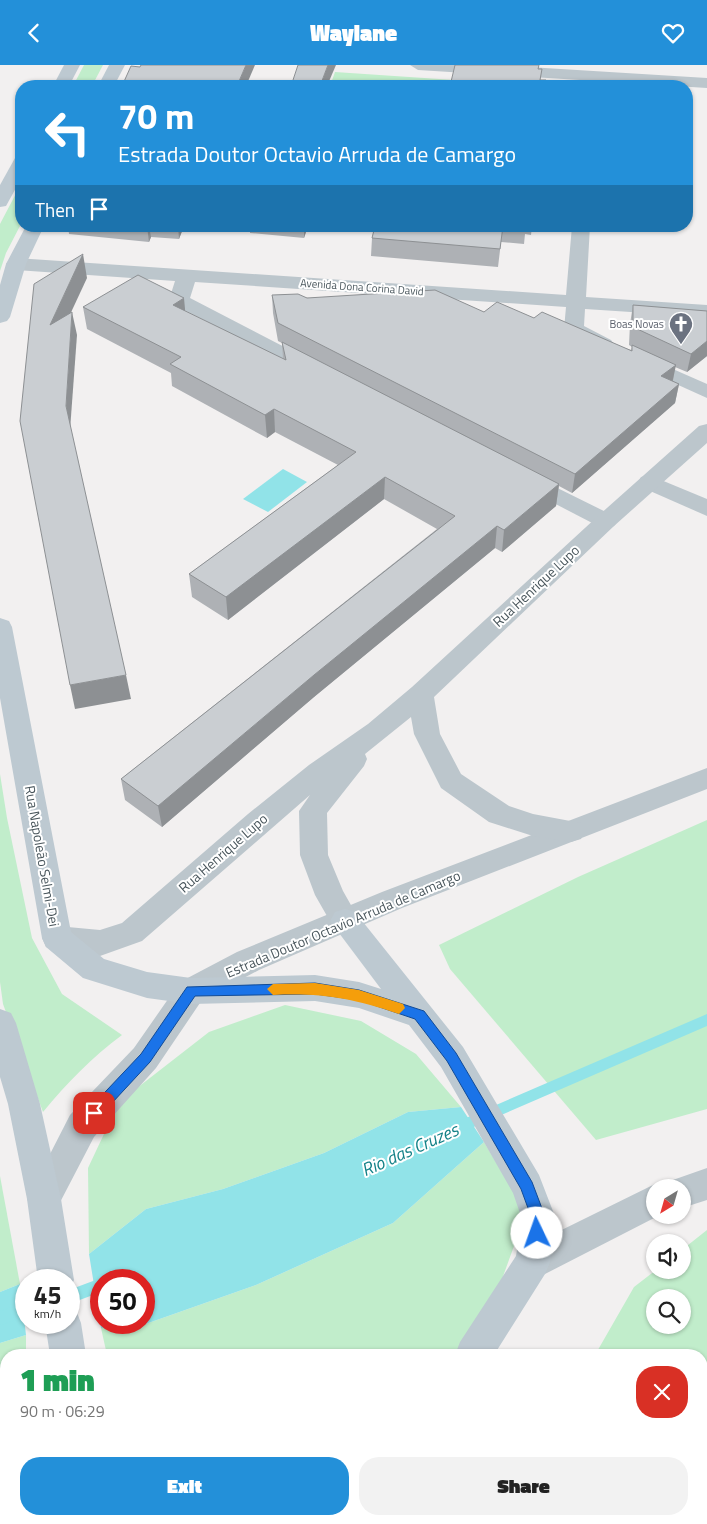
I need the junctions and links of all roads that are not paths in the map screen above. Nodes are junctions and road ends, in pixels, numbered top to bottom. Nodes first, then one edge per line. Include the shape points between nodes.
1 (72, 65) edge
2 (117, 65) edge
3 (418, 65) edge
4 (589, 76) edge
5 (64, 80) edge
6 (109, 80) edge
7 (656, 80) edge
8 (693, 82) edge
9 (707, 83) edge
10 (15, 173) edge
11 (0, 201) edge
12 (32, 232) edge
13 (581, 232) edge
14 (16, 264) junction
15 (187, 275) junction
16 (577, 302) junction
17 (707, 311) edge
18 (0, 317) edge
19 (336, 381) edge
20 (707, 392) edge
21 (707, 431) edge
22 (510, 471) edge
23 (649, 481) junction
24 (707, 507) edge
25 (606, 521) junction
26 (0, 627) edge
27 (421, 694) junction
28 (377, 731) junction
29 (707, 778) edge
30 (571, 831) junction
31 (345, 921) junction
32 (57, 938) junction
33 (191, 991) junction
34 (420, 1015) junction
35 (0, 1023) edge
36 (707, 1184) edge
37 (691, 1189) edge
38 (646, 1205) edge
39 (45, 1207) junction
40 (532, 1262) junction
41 (54, 1269) edge
42 (65, 1334) edge
43 (67, 1349) edge
44 (477, 1349) edge

1 - 5 main road
2 - 6 main road
3 - 4 street
4 - 7 street
8 - 9 street
10 - 11 main road
12 - 14 main road
13 - 16 street
14 - 15 street, Avenida Dona Corina David
14 - 18 main road
15 - 16 street, Avenida Dona Corina David
15 - 19 street via 179,300
16 - 17 street, Avenida Dona Corina David
16 - 20 street via 574,329
21 - 23 street, Rua Henrique Lupo
22 - 25 street
23 - 24 street
23 - 25 street, Rua Henrique Lupo
25 - 27 street, Rua Henrique Lupo
26 - 32 main road, Rua Napoleão Selmi-Dei
27 - 28 street, Rua Henrique Lupo
27 - 30 street via 427,735 451,781 499,814 533,825
28 - 31 street, Rua Henrique Lupo via 313,811 314,855 330,895
28 - 32 street, Rua Henrique Lupo via 319,772 132,931 100,943
29 - 30 street, Estrada Doutor Octavio Arruda de Camargo
30 - 31 street, Estrada Doutor Octavio Arruda de Camargo
31 - 33 street, Estrada Doutor Octavio Arruda de Camargo via 248,961
31 - 34 main road
32 - 33 main road, Rua Napoleão Selmi-Dei via 94,969 147,985
33 - 34 main road, Rua Napoleão Selmi-Dei via 315,988 359,995
33 - 39 street, Estrada Doutor Octavio Arruda de Camargo via 145,1058 82,1126
34 - 40 main road via 452,1057 527,1186 539,1219
35 - 39 main road via 24,1104
36 - 37 street
38 - 40 street
39 - 41 main road
40 - 44 main road
42 - 43 main road

